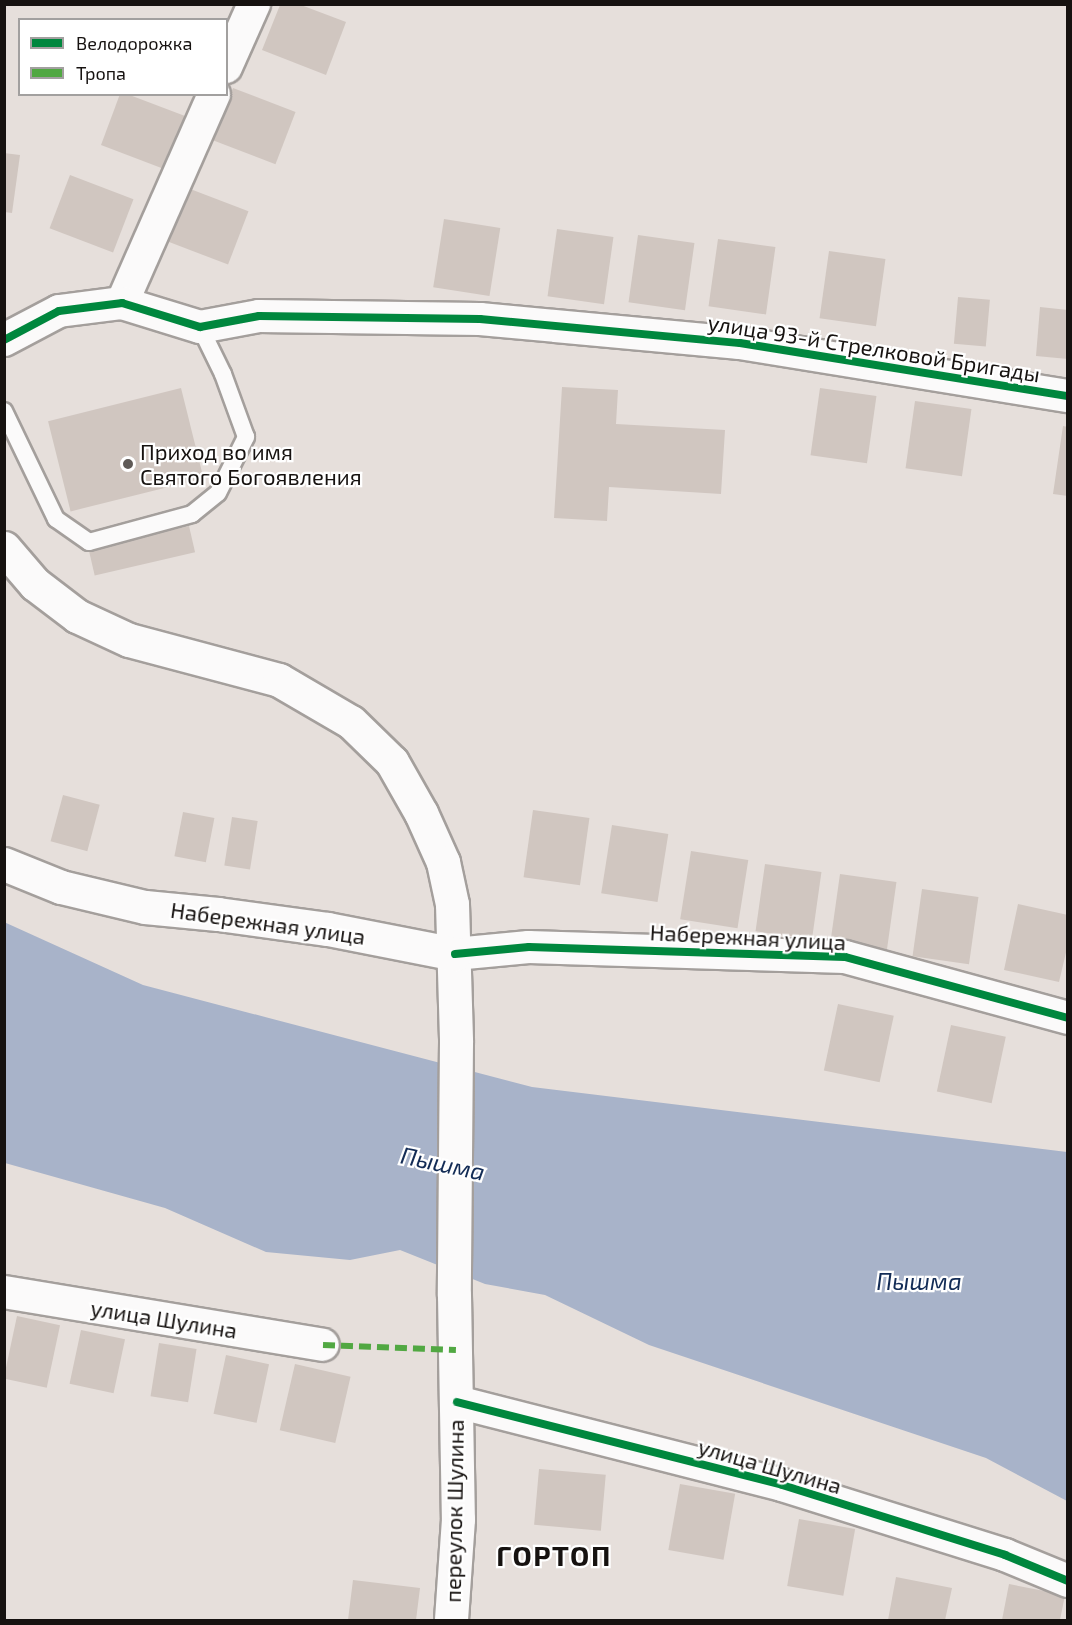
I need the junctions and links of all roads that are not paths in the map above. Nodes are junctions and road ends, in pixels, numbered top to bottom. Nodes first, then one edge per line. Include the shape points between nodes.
1 (254, 4) edge
2 (228, 63) edge
3 (213, 96) edge
4 (122, 303) junction
5 (200, 327) junction
6 (4, 340) edge
7 (1068, 396) edge
8 (4, 411) edge
9 (4, 548) edge
10 (4, 864) edge
11 (455, 954) junction
12 (1068, 1018) edge
13 (4, 1292) edge
14 (323, 1345) dead end
15 (457, 1402) junction
16 (1068, 1581) edge
17 (451, 1620) edge

1 - 2 street
3 - 4 street
4 - 5 street, улица 93-й Стрелковой Бригады
4 - 6 street, улица 93-й Стрелковой Бригады via 58,311
5 - 7 street, улица 93-й Стрелковой Бригады via 259,315 480,319 740,343
5 - 8 lane via 223,374 246,437 218,493 192,513 89,542 56,519
9 - 11 main road, переулок Шулина via 35,584 77,616 129,640 279,680 351,722 392,762 443,861 452,904
10 - 11 main road, Набережная улица via 61,887 145,907 328,929
11 - 12 street, Набережная улица via 529,947 845,957
11 - 15 main road, переулок Шулина
13 - 14 street, улица Шулина
15 - 16 street, улица Шулина via 782,1485 1005,1555
15 - 17 main road, переулок Шулина via 458,1519

